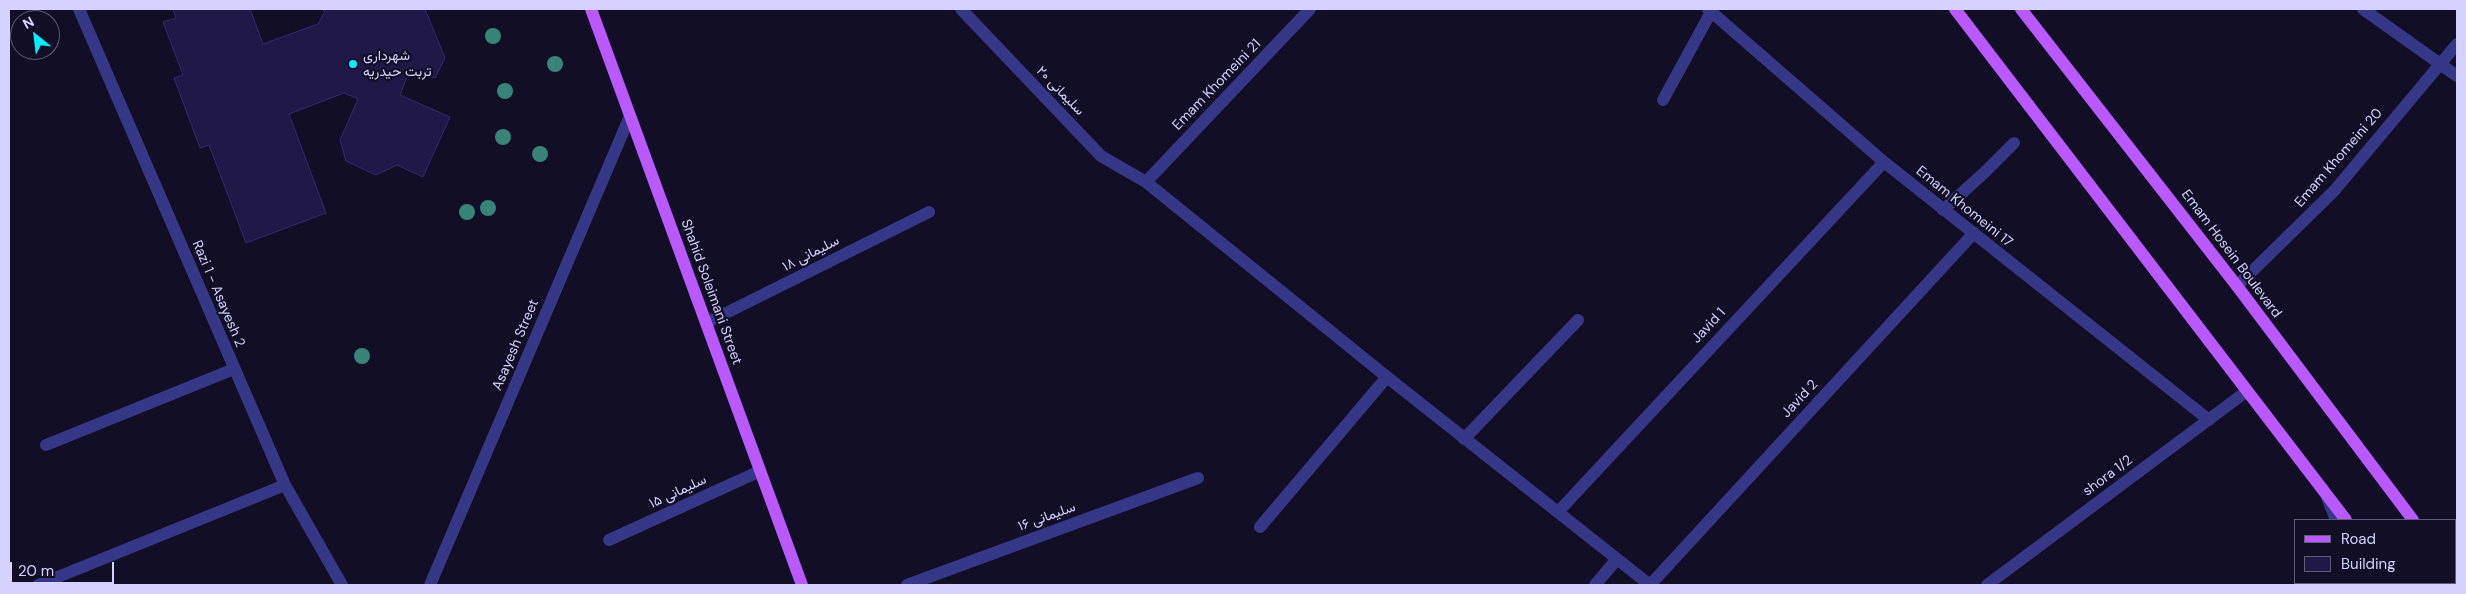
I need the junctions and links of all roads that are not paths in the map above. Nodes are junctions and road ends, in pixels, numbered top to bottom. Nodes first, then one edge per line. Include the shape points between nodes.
1 (79, 9) edge
2 (591, 9) edge
3 (961, 9) edge
4 (1310, 9) edge
5 (1955, 9) edge
6 (2021, 9) edge
7 (2364, 9) edge
8 (1709, 10) edge
9 (2457, 44) edge
10 (2439, 64) junction
11 (2457, 76) edge
12 (1663, 100) dead end
13 (630, 116) junction
14 (2014, 142) dead end
15 (1884, 162) junction
16 (1146, 182) junction
17 (1943, 210) junction
18 (929, 212) dead end
19 (1974, 234) junction
20 (2237, 286) junction
21 (1578, 320) dead end
22 (706, 323) junction
23 (234, 369) junction
24 (1386, 377) junction
25 (2247, 391) junction
26 (2209, 420) junction
27 (1464, 439) junction
28 (46, 444) dead end
29 (760, 471) junction
30 (1198, 478) dead end
31 (285, 485) junction
32 (2324, 490) junction
33 (1558, 512) junction
34 (2336, 519) edge
35 (2345, 519) edge
36 (2412, 519) edge
37 (1260, 528) dead end
38 (609, 540) dead end
39 (1617, 559) junction
40 (38, 585) edge
41 (342, 585) edge
42 (430, 585) edge
43 (802, 585) edge
44 (907, 585) edge
45 (1595, 585) edge
46 (1650, 585) edge
47 (1988, 585) edge

1 - 23 street, Razi 1 - Asayesh 2
2 - 13 main road, Shahid Soleimani Street
3 - 16 street, سلیمانی ۲۰ via 1102,156
4 - 16 street, Emam Khomeini 21
5 - 25 main road
6 - 20 main road, Emam Hosein Boulevard
7 - 10 street
8 - 12 street
8 - 15 street, Emam Khomeini 17
9 - 10 street, Emam Khomeini 20
10 - 11 street
10 - 20 street, Emam Khomeini 20 via 2334,191
13 - 22 main road, Shahid Soleimani Street
13 - 42 street, Asayesh Street
14 - 17 street
15 - 17 street, Emam Khomeini 17
15 - 33 street, Javid 1
16 - 24 street, سلیمانی ۲۰
17 - 19 street, Emam Khomeini 17
18 - 22 street, سلیمانی ۱۸
19 - 26 street, Emam Khomeini 17
19 - 46 street, Javid 2
20 - 36 main road, Emam Hosein Boulevard
21 - 27 street
22 - 29 main road, Shahid Soleimani Street
23 - 28 street
23 - 31 street, Razi 1 - Asayesh 2
24 - 27 street, سلیمانی ۲۰
24 - 37 street
25 - 26 street, shora 1/2
25 - 32 main road
26 - 47 street, shora 1/2
27 - 33 street, سلیمانی ۲۰
29 - 38 street, سلیمانی ۱۵
29 - 43 main road, Shahid Soleimani Street
30 - 44 street, سلیمانی ۱۶
31 - 40 street
31 - 41 street, Razi 1 - Asayesh 2
32 - 34 street
32 - 35 main road
33 - 39 street, سلیمانی ۲۰
39 - 45 street
39 - 46 street, سلیمانی ۲۰

